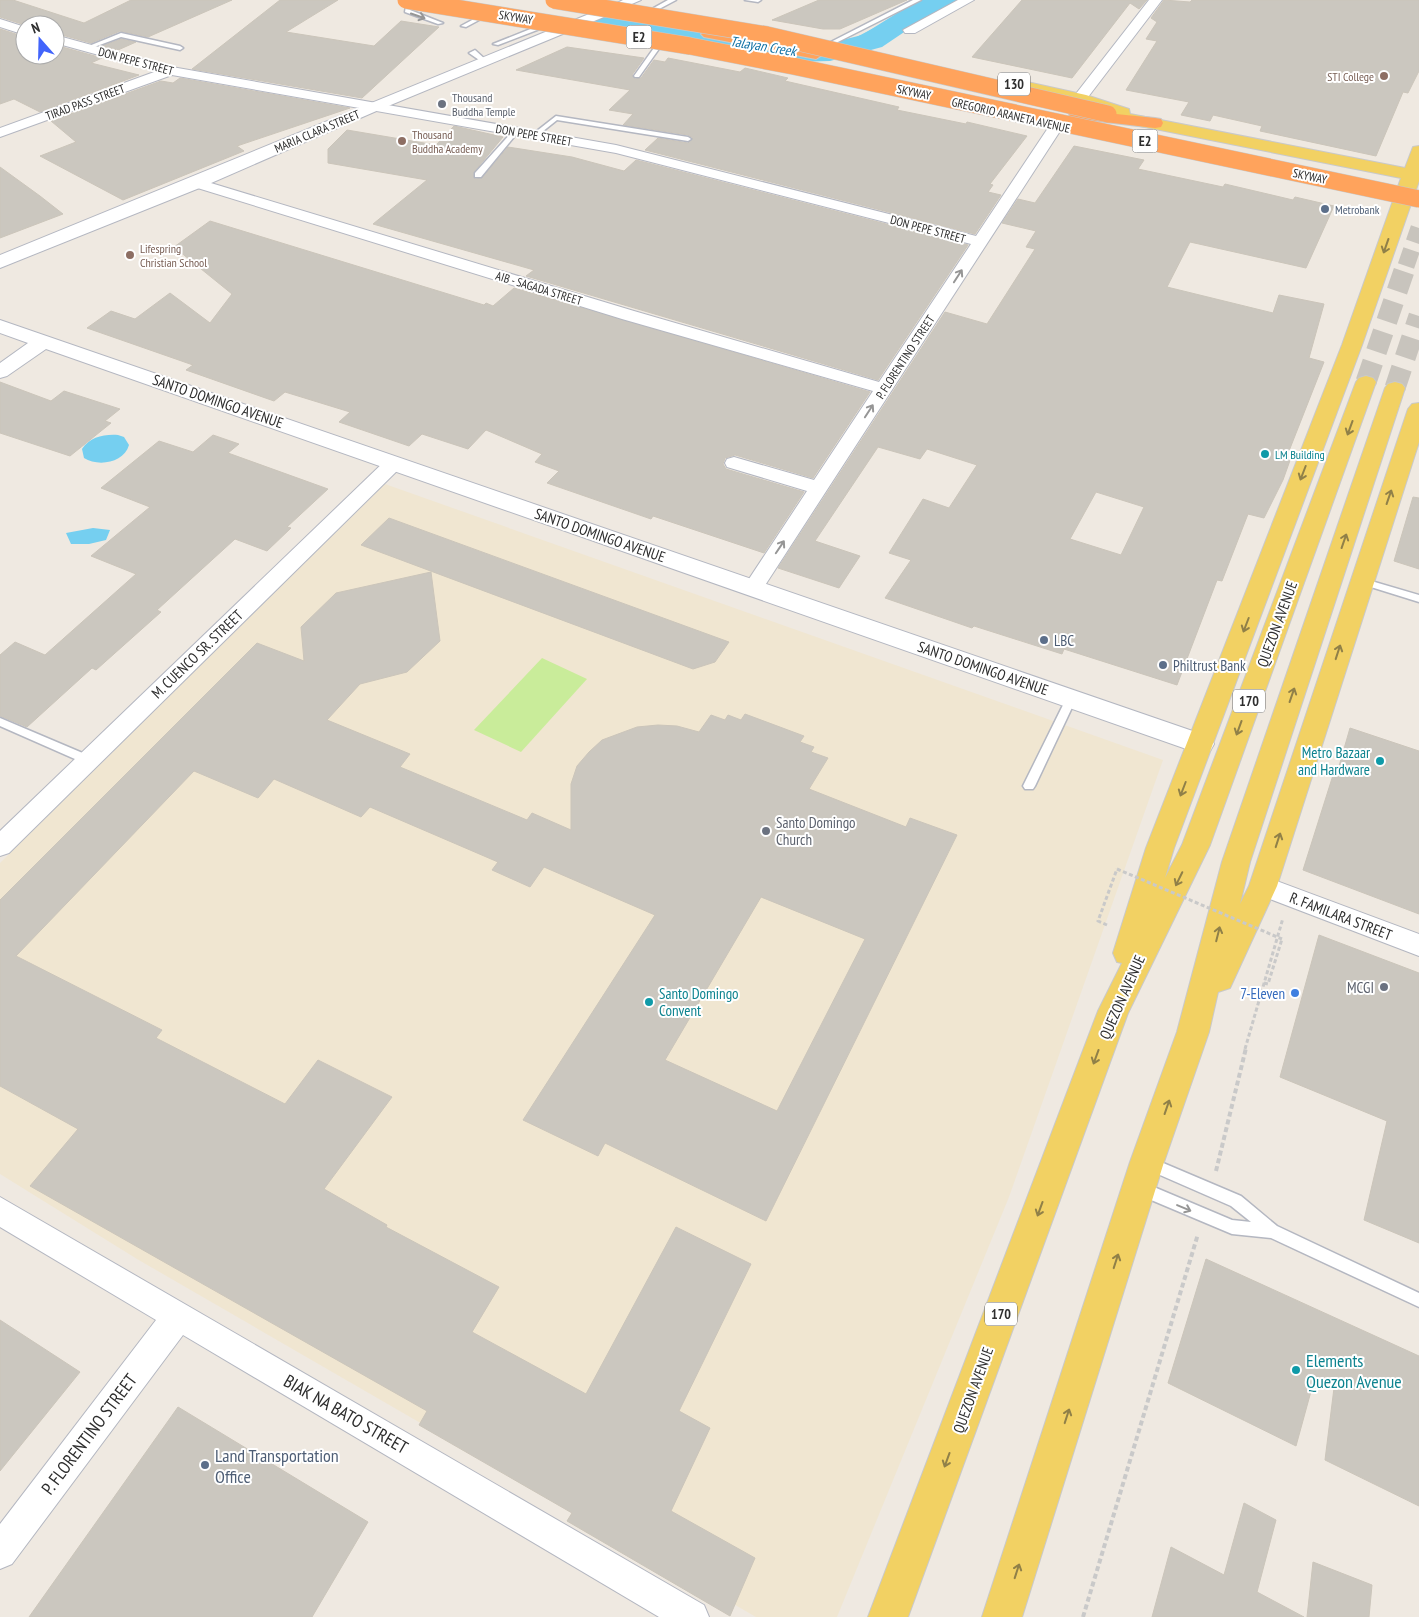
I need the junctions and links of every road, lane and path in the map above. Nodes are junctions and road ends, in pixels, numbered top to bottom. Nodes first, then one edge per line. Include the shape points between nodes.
1 (406, 0) edge
2 (410, 0) edge
3 (424, 0) edge
4 (554, 0) edge
5 (634, 0) edge
6 (673, 0) edge
7 (748, 0) edge
8 (758, 0) edge
9 (918, 0) edge
10 (968, 0) edge
11 (1156, 0) edge
12 (577, 2) edge
13 (542, 3) edge
14 (611, 9) junction
15 (494, 10) junction
16 (644, 15) junction
17 (559, 20) junction
18 (440, 23) dead end
19 (579, 23) junction
20 (464, 26) dead end
21 (910, 30) dead end
22 (767, 35) junction
23 (508, 39) junction
24 (539, 39) junction
25 (664, 39) junction
26 (65, 42) edge
27 (496, 44) dead end
28 (87, 48) junction
29 (180, 48) dead end
30 (824, 51) junction
31 (867, 59) junction
32 (171, 71) junction
33 (637, 76) dead end
34 (1080, 98) junction
35 (374, 106) junction
36 (1155, 123) junction
37 (1057, 125) junction
38 (515, 132) junction
39 (0, 133) edge
40 (535, 135) junction
41 (688, 139) dead end
42 (1419, 151) edge
43 (478, 175) dead end
44 (1416, 177) edge
45 (196, 183) junction
46 (1415, 200) edge
47 (980, 242) junction
48 (0, 262) edge
49 (0, 326) edge
50 (44, 341) junction
51 (0, 372) edge
52 (1366, 382) tunnel mouth
53 (1395, 388) tunnel mouth
54 (884, 389) junction
55 (1418, 417) edge
56 (394, 463) junction
57 (734, 463) dead end
58 (818, 488) junction
59 (1361, 581) junction
60 (753, 588) junction
61 (1419, 599) edge
62 (1071, 699) junction
63 (0, 722) edge
64 (1200, 744) junction
65 (88, 760) junction
66 (1029, 786) dead end
67 (0, 846) edge
68 (1263, 886) junction
69 (1290, 897) junction
70 (1098, 921) dead end
71 (1419, 945) edge
72 (1264, 983) junction
73 (1113, 1012) junction
74 (1194, 1032) junction
75 (1144, 1175) junction
76 (1212, 1190) junction
77 (0, 1211) edge
78 (1204, 1216) junction
79 (1272, 1231) junction
80 (1419, 1300) edge
81 (178, 1316) junction
82 (0, 1552) edge
83 (692, 1617) edge
84 (888, 1617) edge
85 (1002, 1617) edge
86 (1083, 1617) edge

1 - 46 highway, SKYWAY / E2, bridge via 793,66
2 -> 18 lane via 407,12
3 - 15 main road, GREGORIO ARANETA AVENUE / 130
4 - 22 highway, SKYWAY / E2, bridge
5 - 14 street, MARIA CLARA STREET
5 - 22 highway, bridge via 669,5
6 - 16 lane
7 - 8 lane
9 - 30 lane
10 - 21 street
11 - 34 street
12 - 13 main road, GREGORIO ARANETA AVENUE / 130
12 - 14 main road, GREGORIO ARANETA AVENUE / 130
13 - 30 highway
14 - 16 main road, GREGORIO ARANETA AVENUE / 130
14 - 19 main road, MARIA CLARA STREET
15 - 17 main road, GREGORIO ARANETA AVENUE / 130
15 - 20 lane
16 - 30 main road, GREGORIO ARANETA AVENUE / 130 via 725,28
17 - 19 main road, GREGORIO ARANETA AVENUE / 130
17 - 23 lane
19 - 24 main road, MARIA CLARA STREET
19 - 25 main road, GREGORIO ARANETA AVENUE / 130
22 - 44 highway, SKYWAY / E2, bridge via 1234,144
23 - 24 lane
23 - 27 lane
24 - 35 main road, MARIA CLARA STREET via 479,56
25 - 33 lane
25 - 37 main road, GREGORIO ARANETA AVENUE / 130
26 - 28 street, DON PEPE STREET
28 - 29 lane via 121,35
28 - 32 street, DON PEPE STREET
30 - 31 main road, GREGORIO ARANETA AVENUE / 130, bridge
30 - 36 highway via 1081,116
31 - 34 main road, GREGORIO ARANETA AVENUE / 130 via 951,70
31 - 36 main road, GREGORIO ARANETA AVENUE / 130 via 1069,108
32 - 35 street, DON PEPE STREET
32 - 39 street, TIRAD PASS STREET
34 - 36 main road, GREGORIO ARANETA AVENUE / 130
35 - 38 street, DON PEPE STREET
35 - 45 main road, MARIA CLARA STREET
36 - 44 main road, GREGORIO ARANETA AVENUE / 130
37 - 46 main road, GREGORIO ARANETA AVENUE / 130
37 - 47 street, P. FLORENTINO STREET
38 - 40 street, DON PEPE STREET
38 - 43 lane
40 - 41 lane via 556,118
40 - 47 street, DON PEPE STREET via 616,149
42 - 44 main road
44 - 46 main road
45 - 48 main road, MARIA CLARA STREET
45 - 54 street, AIB - SAGADA STREET via 628,315
46 -> 64 main road via 1352,346
54 -> 47 street, P. FLORENTINO STREET
49 - 50 main road, SANTO DOMINGO AVENUE
50 - 51 main road
50 - 56 main road, SANTO DOMINGO AVENUE
52 -> 73 main road, QUEZON AVENUE / 170 via 1196,845
74 -> 53 main road, 170 via 1236,862
58 -> 54 street, P. FLORENTINO STREET
59 -> 55 main road
56 - 60 main road, SANTO DOMINGO AVENUE
56 - 65 street, M. CUENCO SR. STREET
57 - 58 street
60 -> 58 street, P. FLORENTINO STREET
59 - 61 lane
68 -> 59 main road
60 - 62 main road, SANTO DOMINGO AVENUE
62 - 64 main road, SANTO DOMINGO AVENUE
62 - 66 lane
63 - 65 lane
64 -> 73 main road via 1160,848
65 - 67 street, M. CUENCO SR. STREET
68 - 69 street, R. FAMILARA STREET
68 - 74 main road
69 - 71 street, R. FAMILARA STREET
69 - 72 path
70 - 72 path, bridge via 1117,869 1282,939 1268,984
72 - 76 path
73 -> 84 main road, QUEZON AVENUE / 170
75 -> 74 main road, 170
75 - 76 lane
75 -> 78 lane
85 -> 75 main road, 170
76 - 79 lane via 1236,1201
77 - 81 street, BIAK NA BATO STREET
78 - 79 lane via 1232,1227
78 - 86 path
79 - 80 lane
81 - 82 street, P. FLORENTINO STREET
81 - 83 street, BIAK NA BATO STREET

